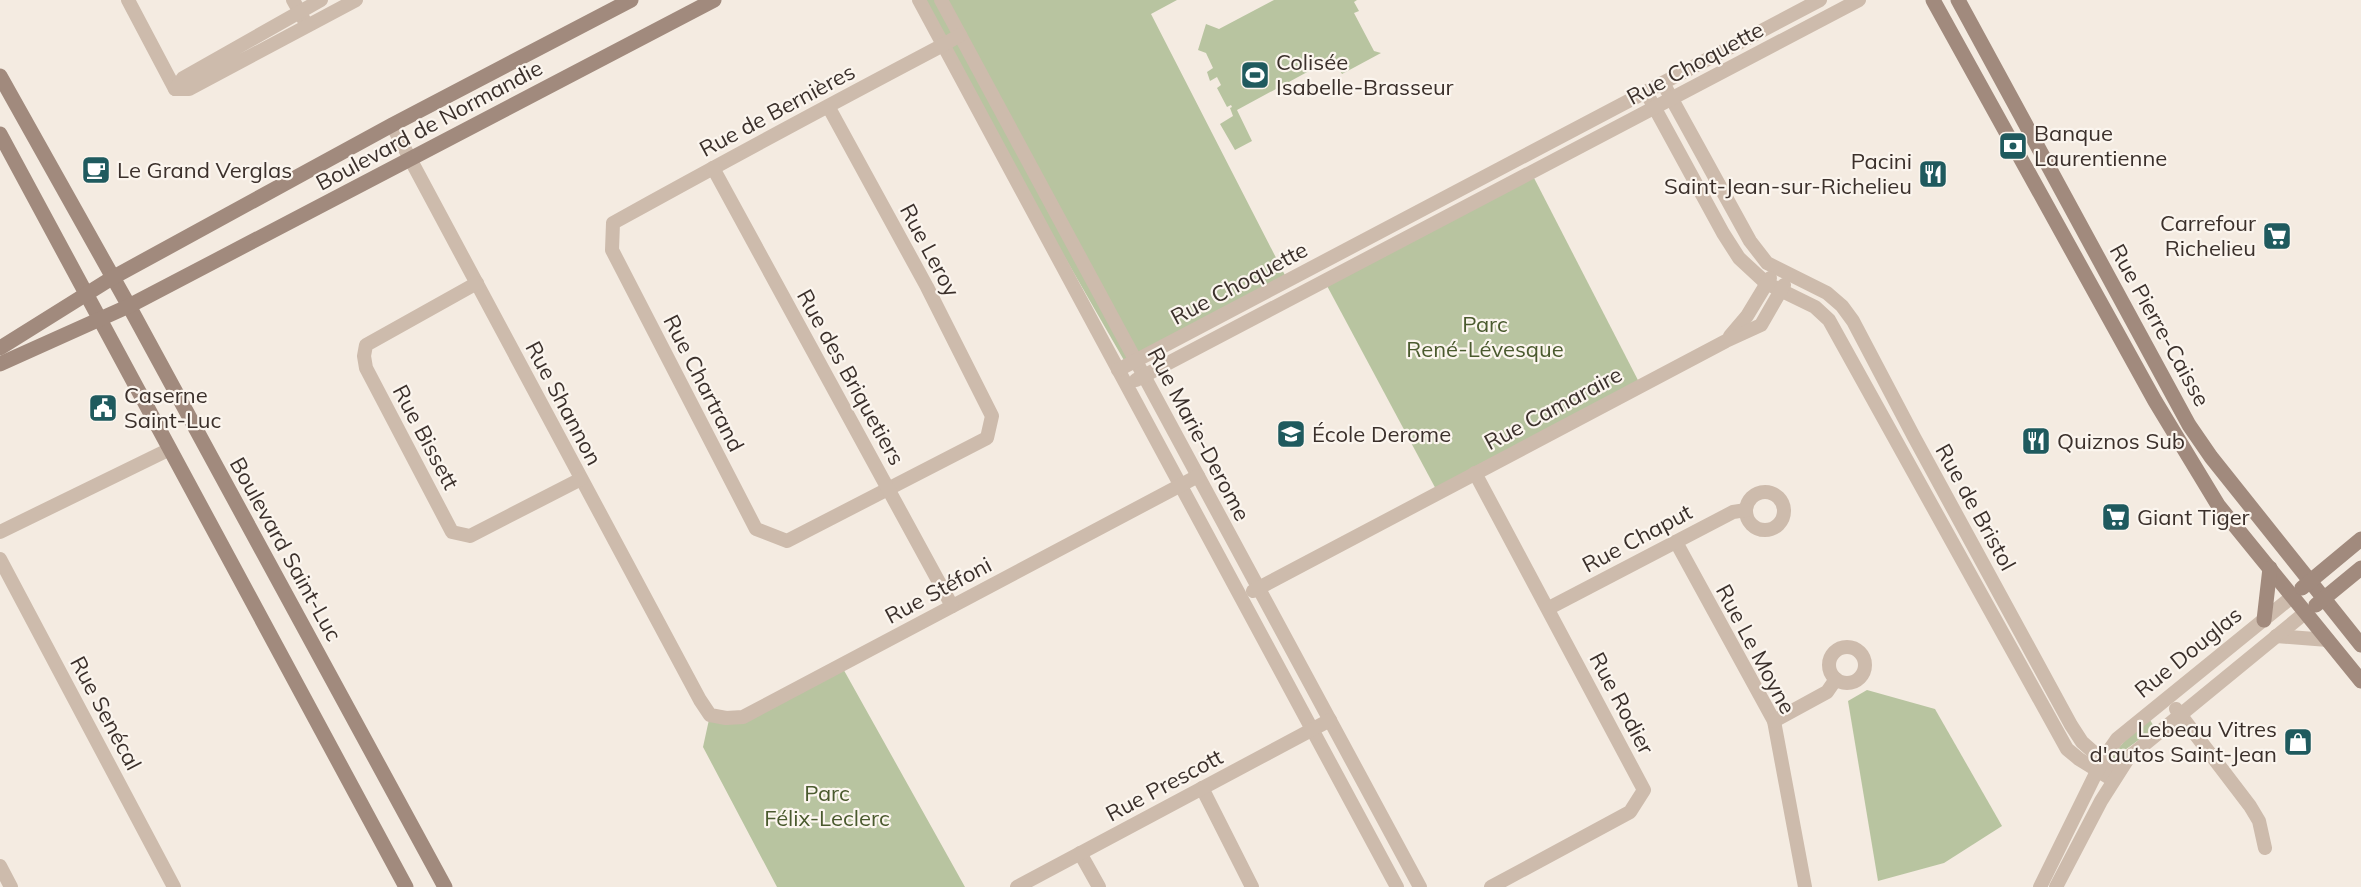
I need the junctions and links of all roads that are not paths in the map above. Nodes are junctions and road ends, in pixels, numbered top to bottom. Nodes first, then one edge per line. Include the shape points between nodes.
1 (128, 0) edge
2 (356, 0) edge
3 (631, 0) edge
4 (714, 0) edge
5 (919, 0) edge
6 (941, 0) edge
7 (1820, 0) edge
8 (1859, 0) edge
9 (1933, 0) edge
10 (1958, 0) edge
11 (316, 1) edge
12 (300, 12) edge
13 (322, 17) junction
14 (960, 35) junction
15 (943, 45) junction
16 (0, 76) edge
17 (1663, 83) junction
18 (1646, 92) junction
19 (1671, 99) junction
20 (828, 106) junction
21 (1656, 108) junction
22 (392, 125) junction
23 (0, 134) edge
24 (1542, 146) junction
25 (411, 160) junction
26 (1551, 163) junction
27 (713, 168) junction
28 (614, 223) joint
29 (1378, 233) junction
30 (1386, 248) junction
31 (1776, 269) junction
32 (1789, 276) junction
33 (112, 278) junction
34 (477, 283) junction
35 (1766, 283) junction
36 (1780, 292) junction
37 (86, 294) junction
38 (129, 306) junction
39 (98, 319) junction
40 (1726, 341) junction
41 (0, 348) edge
42 (1136, 361) junction
43 (0, 364) edge
44 (1118, 370) junction
45 (1144, 376) junction
46 (1127, 385) junction
47 (1914, 437) junction
48 (1901, 446) junction
49 (170, 449) junction
50 (1475, 473) junction
51 (1198, 476) junction
52 (581, 478) junction
53 (1180, 485) junction
54 (888, 489) junction
55 (1746, 510) dead end
56 (0, 532) edge
57 (2361, 539) edge
58 (1676, 542) junction
59 (0, 559) edge
60 (2270, 568) junction
61 (2361, 568) edge
62 (2309, 582) junction
63 (1259, 588) junction
64 (2002, 596) junction
65 (2293, 596) junction
66 (1241, 597) junction
67 (2323, 599) junction
68 (1986, 604) junction
69 (952, 606) junction
70 (1548, 608) junction
71 (2306, 612) junction
72 (2264, 620) junction
73 (2276, 636) junction
74 (2328, 640) junction
75 (2361, 645) edge
76 (1836, 679) dead end
77 (2361, 681) edge
78 (2167, 698) junction
79 (700, 700) joint
80 (2181, 715) junction
81 (1330, 720) junction
82 (1774, 721) junction
83 (1312, 730) junction
84 (2100, 765) junction
85 (2115, 776) junction
86 (1202, 788) junction
87 (2265, 848) dead end
88 (1080, 853) junction
89 (0, 866) edge
90 (11, 887) edge
91 (174, 887) edge
92 (406, 887) edge
93 (445, 887) edge
94 (1017, 887) edge
95 (1099, 887) edge
96 (1252, 887) edge
97 (1397, 887) edge
98 (1420, 887) edge
99 (1491, 887) edge
100 (1805, 887) edge
101 (2040, 887) edge
102 (2056, 887) edge

1 - 12 street via 175,89 183,78
2 - 13 street
3 - 22 street, Boulevard de Normandie
4 - 25 street, Boulevard de Normandie
5 - 15 street, Rue Marie-Derome
6 - 14 street, Rue Marie-Derome
7 - 17 street, Rue Choquette
8 - 19 street, Rue Choquette
9 - 60 street, Rue Pierre-Caisse via 2155,401 2218,505
10 - 62 street, Rue Pierre-Caisse via 2189,425
11 - 12 street
11 - 13 street
12 - 13 street
14 - 15 street, Rue de Bernières
14 - 42 street, Rue Marie-Derome
15 - 20 street, Rue de Bernières
15 - 44 street, Rue Marie-Derome
16 - 33 street, Boulevard Saint-Luc
17 - 18 street, Rue Choquette
17 - 19 street, Rue de Bristol
18 - 21 street, Rue de Bristol
18 - 24 street, Rue Choquette
19 - 21 street, Rue Choquette
19 - 31 street, Rue de Bristol via 1750,240
20 - 27 street, Rue de Bernières
20 - 54 street, Rue Leroy via 927,286 992,416 987,438
21 - 26 street, Rue Choquette
21 - 35 street, Rue de Bristol via 1723,233 1739,258
22 - 25 street, Rue Shannon
22 - 33 street, Boulevard de Normandie
23 - 37 street
24 - 26 street
24 - 29 street, Rue Choquette
25 - 34 street, Rue Shannon
25 - 38 street, Boulevard de Normandie
26 - 30 street, Rue Choquette
27 - 28 street, Rue de Bernières
27 - 54 street, Rue des Briquetiers
28 - 54 street, Rue Chartrand via 612,250 756,529 787,541
29 - 30 street
29 - 42 street, Rue Choquette
30 - 45 street, Rue Choquette
31 - 32 street, Rue de Bristol
31 - 35 street, Rue Camaraire
32 - 36 street, Rue Camaraire
32 - 47 street, Rue de Bristol via 1827,293 1842,306
33 - 37 street, Boulevard de Normandie
33 - 38 street, Boulevard Saint-Luc
34 - 52 street, Rue Shannon
34 - 52 street, Rue Bissett via 366,345 364,356 366,368 452,532 470,536
35 - 36 street, Rue de Bristol
35 - 40 street, Rue Camaraire via 1747,316
36 - 40 street, Rue Camaraire via 1761,325
36 - 48 street, Rue de Bristol via 1815,307 1829,320
37 - 39 street
37 - 41 street, Boulevard de Normandie
38 - 39 street, Boulevard de Normandie
38 - 93 street, Boulevard Saint-Luc
39 - 43 street, Boulevard de Normandie
39 - 49 street
40 - 50 street, Rue Camaraire
42 - 44 street, Rue Choquette
42 - 45 street, Rue Marie-Derome
44 - 46 street, Rue Marie-Derome
45 - 46 street, Rue Choquette
45 - 51 street, Rue Marie-Derome
46 - 53 street, Rue Marie-Derome
47 - 48 street, Rue de Bristol
47 - 64 street, Rue de Bristol
48 - 68 street, Rue de Bristol
49 - 56 street
49 - 92 street
50 - 63 street, Rue Camaraire
50 - 70 street, Rue Rodier
51 - 53 street, Rue Stéfoni
51 - 63 street, Rue Marie-Derome
52 - 79 street, Rue Shannon
53 - 66 street, Rue Marie-Derome
53 - 69 street, Rue Stéfoni
54 - 69 street, Rue des Briquetiers
55 - 58 street, Rue Chaput via 1733,512
57 - 62 street, Rue Douglas
58 - 70 street, Rue Chaput
58 - 82 street, Rue Le Moyne
59 - 91 street, Rue Senécal
60 - 65 street, Rue Pierre-Caisse
60 - 72 street
61 - 67 street, Rue Douglas
62 - 65 street, Rue Douglas
62 - 67 street, Rue Pierre-Caisse
63 - 66 street, Rue Camaraire
63 - 81 street, Rue Marie-Derome
64 - 68 street, Rue de Bristol
64 - 84 street, Rue de Bristol via 2075,731
65 - 71 street, Rue Pierre-Caisse
65 - 72 street, Rue Douglas
66 - 83 street, Rue Marie-Derome
67 - 71 street, Rue Douglas
67 - 75 street, Rue Pierre-Caisse
68 - 84 street, Rue de Bristol via 2067,749 2079,759
69 - 79 street, Rue Stéfoni via 743,717 710,715
70 - 99 street, Rue Rodier via 1644,790 1630,812
71 - 73 street, Rue Douglas
71 - 74 street, Rue Pierre-Caisse
72 - 78 street, Rue Douglas
73 - 74 street
73 - 80 street, Rue Douglas
74 - 77 street, Rue Pierre-Caisse
76 - 82 street via 1827,692
78 - 80 street
78 - 84 street, Rue Douglas via 2123,734
80 - 85 street, Rue Douglas via 2134,753
80 - 87 street via 2256,814
81 - 83 street, Rue Prescott
81 - 98 street, Rue Marie-Derome
82 - 100 street, Rue Le Moyne
83 - 86 street, Rue Prescott
83 - 97 street, Rue Marie-Derome
84 - 85 street, Rue de Bristol
84 - 101 street, Rue Douglas
85 - 102 street, Rue Douglas
86 - 88 street, Rue Prescott
86 - 96 street
88 - 94 street, Rue Prescott
88 - 95 street
89 - 90 street

